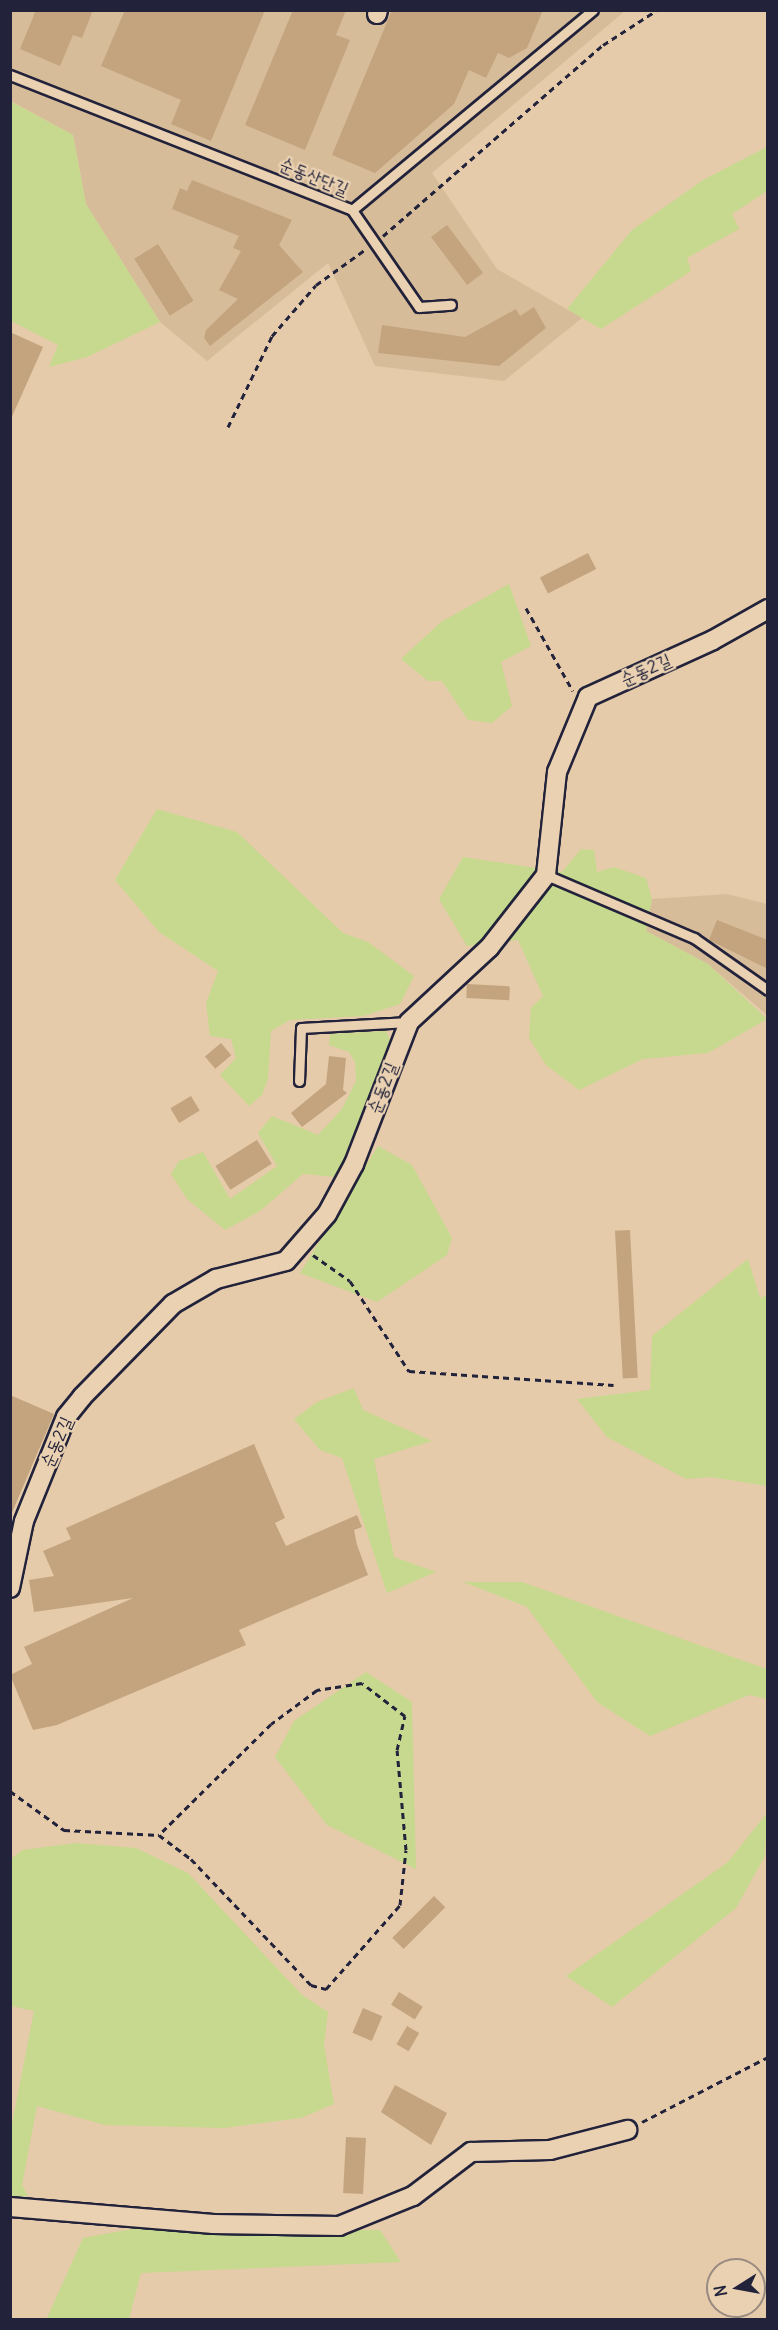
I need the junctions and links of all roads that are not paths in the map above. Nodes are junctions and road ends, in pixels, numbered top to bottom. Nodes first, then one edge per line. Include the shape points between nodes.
1 (590, 11) edge
2 (10, 75) edge
3 (352, 210) junction
4 (450, 305) dead end
5 (768, 609) edge
6 (546, 875) junction
7 (768, 990) edge
8 (409, 1022) junction
9 (298, 1081) dead end
10 (10, 1588) edge
11 (627, 2130) road end
12 (10, 2207) edge

1 - 3 lane, 순동산단길
2 - 3 lane, 순동산단길
3 - 4 lane via 419,307
5 - 6 street, 순동2길 via 713,640 588,697 557,772
6 - 7 lane via 694,938
6 - 8 street, 순동2길 via 489,948
8 - 9 lane via 301,1028
8 - 10 street, 순동2길 via 354,1164 327,1214 286,1261 216,1279 173,1304 66,1417 24,1521
11 - 12 street via 550,2150 471,2152 413,2196 339,2226 213,2223

